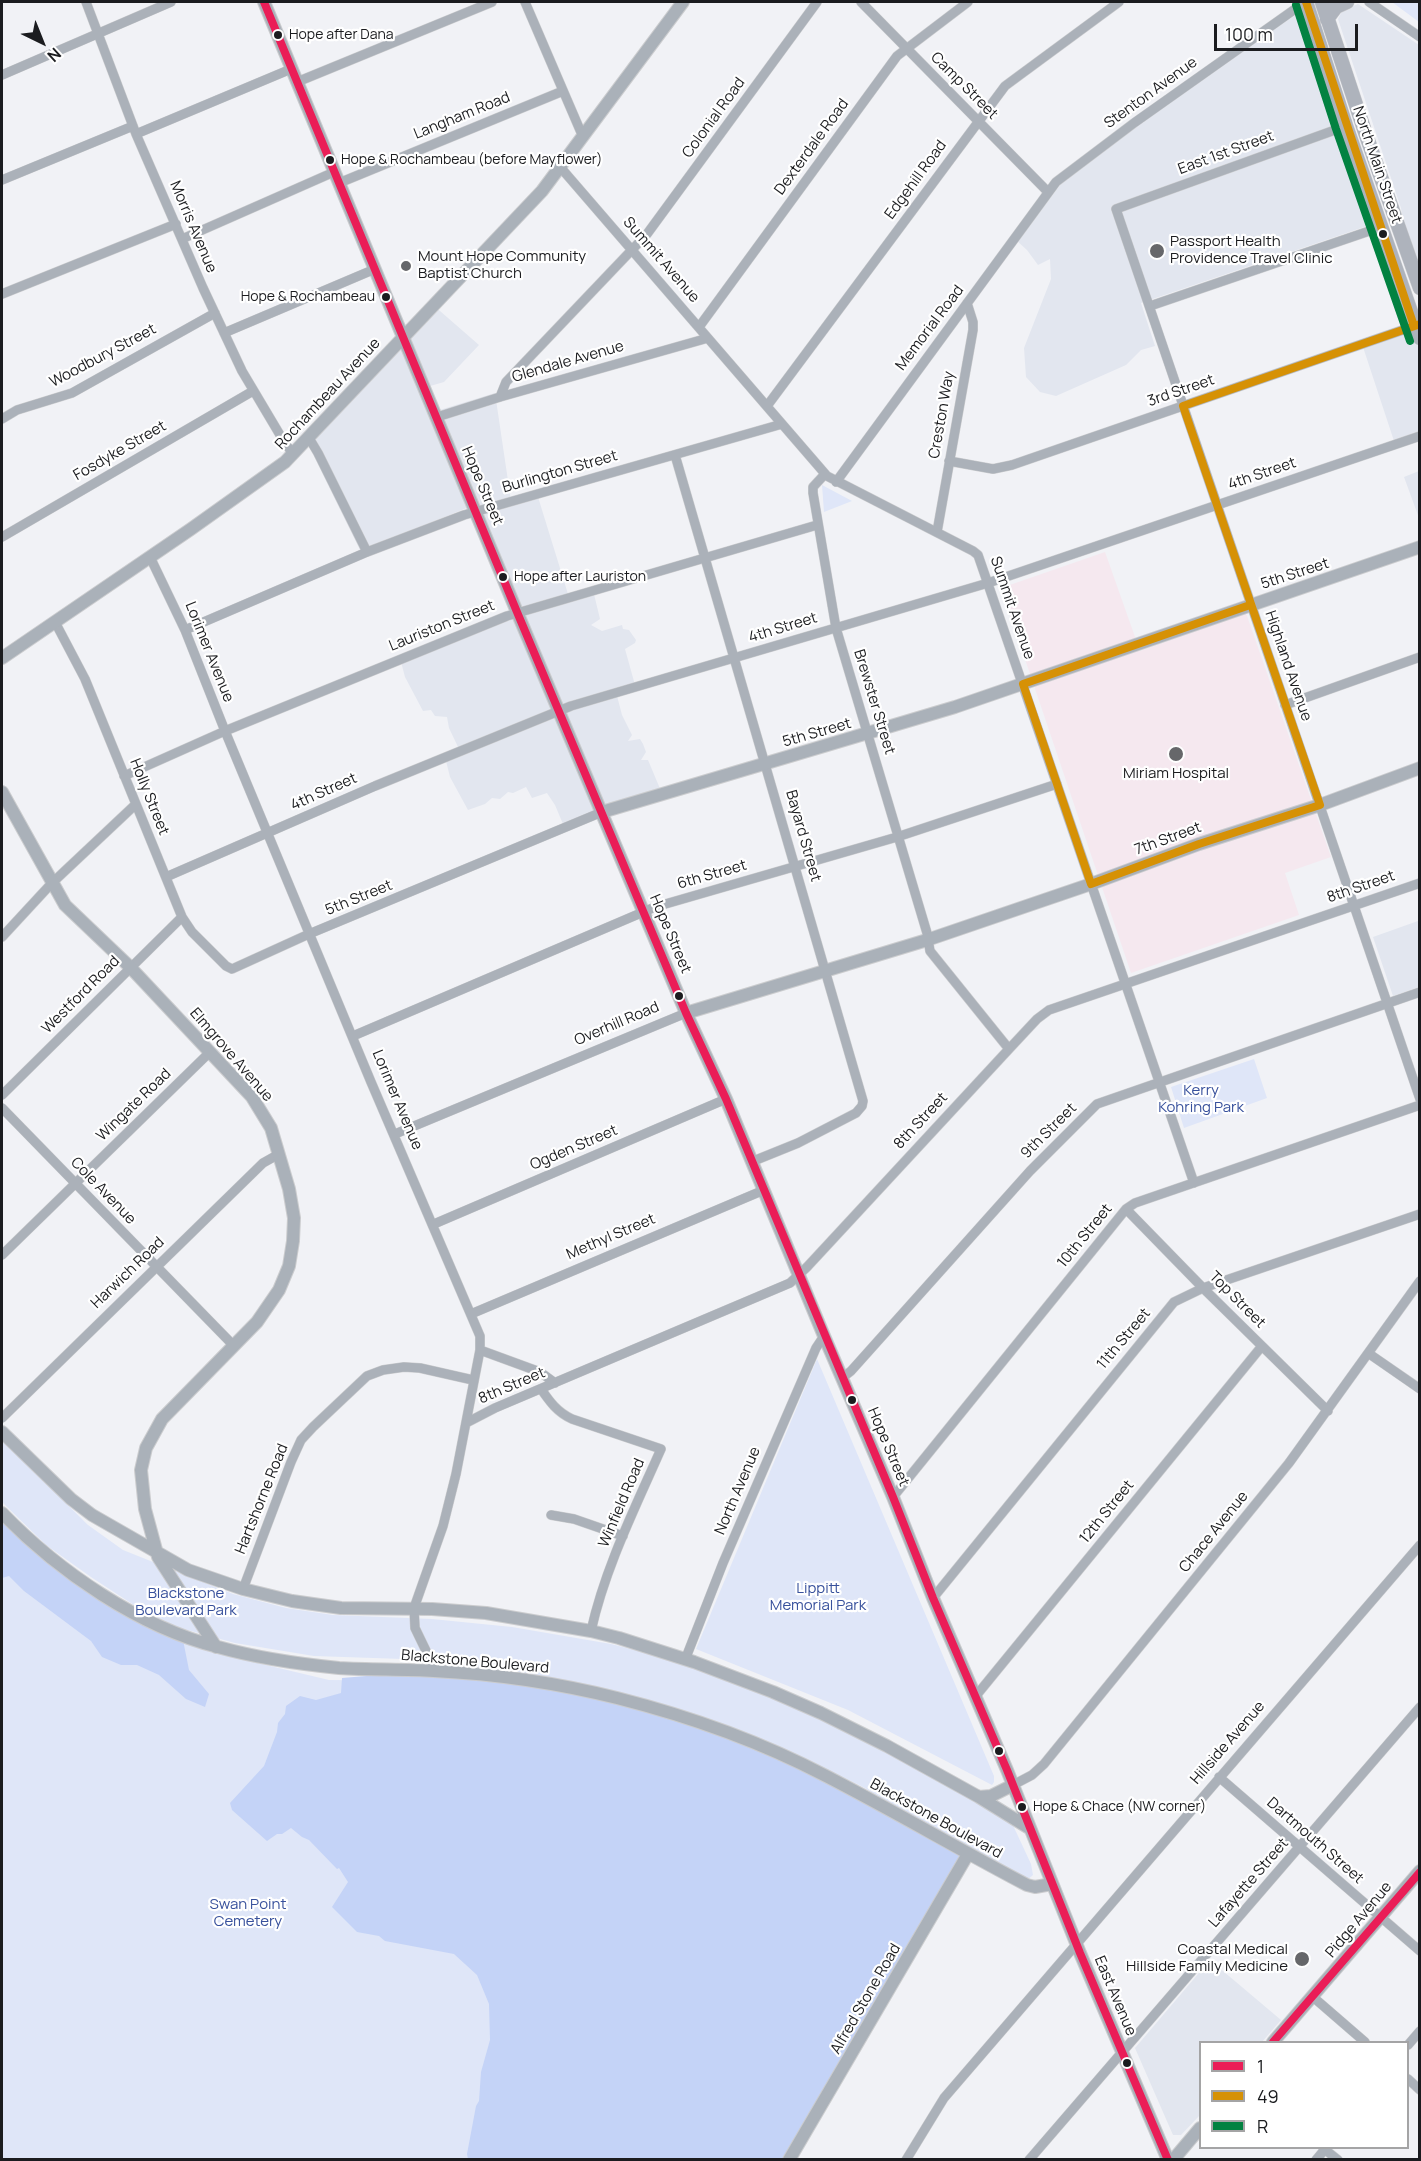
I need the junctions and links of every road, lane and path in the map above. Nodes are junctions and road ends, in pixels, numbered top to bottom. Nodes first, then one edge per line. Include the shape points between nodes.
1 (86, 2) edge
2 (171, 2) edge
3 (264, 2) edge
4 (492, 2) edge
5 (525, 2) edge
6 (683, 2) edge
7 (817, 2) edge
8 (861, 2) edge
9 (968, 2) edge
10 (1119, 2) edge
11 (1305, 2) edge
12 (1322, 2) edge
13 (1347, 2) edge
14 (1369, 2) edge
15 (1327, 19) junction
16 (98, 33) junction
17 (1419, 37) edge
18 (906, 49) junction
19 (291, 69) junction
20 (2, 75) edge
21 (1348, 81) junction
22 (297, 82) junction
23 (1332, 84) junction
24 (563, 92) junction
25 (978, 121) junction
26 (1346, 126) junction
27 (135, 130) junction
28 (583, 137) junction
29 (561, 168) junction
30 (337, 178) junction
31 (2, 180) edge
32 (1048, 192) junction
33 (1116, 209) joint
34 (176, 224) junction
35 (1380, 227) junction
36 (182, 239) junction
37 (632, 250) junction
38 (375, 269) junction
39 (1419, 288) edge
40 (2, 294) edge
41 (967, 303) junction
42 (1150, 306) junction
43 (215, 313) junction
44 (699, 327) junction
45 (1418, 329) edge
46 (224, 333) junction
47 (404, 336) junction
48 (708, 338) junction
49 (253, 391) junction
50 (500, 397) junction
51 (767, 406) junction
52 (1183, 406) junction
53 (437, 417) junction
54 (2, 419) edge
55 (782, 424) junction
56 (1419, 436) edge
57 (309, 438) junction
58 (293, 453) junction
59 (675, 455) junction
60 (949, 461) junction
61 (825, 474) junction
62 (836, 482) junction
63 (1218, 505) junction
64 (477, 512) junction
65 (817, 525) junction
66 (937, 532) junction
67 (2, 537) edge
68 (1419, 547) edge
69 (367, 552) junction
70 (150, 557) junction
71 (706, 558) junction
72 (988, 583) junction
73 (1250, 605) junction
74 (517, 612) junction
75 (55, 622) junction
76 (836, 628) junction
77 (185, 630) junction
78 (1419, 657) edge
79 (2, 658) edge
80 (735, 658) junction
81 (1023, 684) junction
82 (1285, 705) junction
83 (560, 711) junction
84 (225, 731) junction
85 (868, 734) junction
86 (766, 764) junction
87 (1419, 768) edge
88 (124, 776) junction
89 (1057, 784) junction
90 (2, 792) edge
91 (136, 804) junction
92 (1320, 805) junction
93 (602, 812) junction
94 (268, 833) junction
95 (897, 837) junction
96 (796, 866) junction
97 (166, 877) junction
98 (1419, 883) edge
99 (51, 884) junction
100 (1091, 884) junction
101 (1354, 906) junction
102 (644, 912) junction
103 (182, 917) junction
104 (309, 934) junction
105 (2, 937) edge
106 (927, 940) junction
107 (130, 967) junction
108 (232, 969) joint
109 (826, 970) junction
110 (1124, 983) junction
111 (1419, 992) edge
112 (1386, 1004) junction
113 (686, 1013) junction
114 (353, 1036) junction
115 (1009, 1049) junction
116 (210, 1052) junction
117 (1159, 1083) junction
118 (2, 1095) edge
119 (726, 1099) junction
120 (1419, 1099) edge
121 (1419, 1105) edge
122 (2, 1108) edge
123 (395, 1134) junction
124 (279, 1154) junction
125 (752, 1162) junction
126 (1194, 1183) junction
127 (76, 1184) junction
128 (764, 1190) junction
129 (1126, 1209) junction
130 (1419, 1214) edge
131 (434, 1224) junction
132 (2, 1255) edge
133 (156, 1267) junction
134 (798, 1274) junction
135 (1419, 1281) edge
136 (1203, 1288) junction
137 (471, 1314) junction
138 (824, 1336) junction
139 (234, 1346) junction
140 (1262, 1346) junction
141 (480, 1350) junction
142 (1368, 1353) junction
143 (842, 1378) junction
144 (473, 1380) junction
145 (555, 1383) junction
146 (541, 1389) junction
147 (1419, 1389) edge
148 (1328, 1410) junction
149 (2, 1418) edge
150 (466, 1423) junction
151 (2, 1432) edge
152 (893, 1497) junction
153 (2, 1513) edge
154 (551, 1515) dead end
155 (623, 1536) junction
156 (1419, 1545) edge
157 (156, 1553) junction
158 (243, 1589) junction
159 (933, 1598) junction
160 (414, 1608) junction
161 (591, 1631) junction
162 (216, 1647) junction
163 (685, 1660) junction
164 (433, 1671) junction
165 (975, 1697) junction
166 (1419, 1707) edge
167 (1219, 1777) junction
168 (1014, 1785) junction
169 (979, 1797) junction
170 (1029, 1827) junction
171 (1299, 1847) junction
172 (968, 1854) junction
173 (1419, 1870) edge
174 (1052, 1884) junction
175 (1380, 1917) junction
176 (1076, 1944) junction
177 (1419, 1951) edge
178 (1313, 1997) junction
179 (1419, 2031) edge
180 (1275, 2041) edge
181 (1363, 2041) edge
182 (1409, 2043) edge
183 (1122, 2051) junction
184 (1199, 2129) edge
185 (1326, 2149) edge
186 (789, 2160) edge
187 (906, 2160) edge
188 (1029, 2160) edge
189 (1168, 2160) edge
190 (1173, 2160) edge
191 (1338, 2160) edge

1 - 16 street, Morris Avenue
2 - 16 street
3 - 19 main road, Hope Street
4 - 22 street
5 - 24 street
6 - 28 main road, Rochambeau Avenue
7 - 37 street, Colonial Road
8 - 18 street, Camp Street
9 - 18 street, Dexterdale Road
10 - 25 street, Edgehill Road via 1009,82
11 - 23 main road, North Main Street
11 - 32 street, Stenton Avenue via 1134,123
12 - 15 main road, North Main Street
13 - 15 main road via 1336,7
14 - 17 street
15 - 21 main road, North Main Street
16 - 20 street
16 - 27 street, Morris Avenue
18 - 25 street, Camp Street
18 - 44 street, Dexterdale Road via 890,65
19 - 22 main road, Hope Street
19 - 27 street
21 - 23 main road
21 - 39 main road, North Main Street
22 - 30 main road, Hope Street
23 - 26 main road, North Main Street
24 - 28 street
24 - 30 street, Langham Road
25 - 32 street, Camp Street
25 - 51 street, Edgehill Road
26 - 33 street, East 1st Street
26 - 35 main road, North Main Street
27 - 31 street
27 - 34 street, Morris Avenue
28 - 29 main road, Rochambeau Avenue
29 - 37 street, Summit Avenue
29 - 47 main road, Rochambeau Avenue
30 - 36 street, Langham Road
30 - 38 main road, Hope Street
32 - 41 street, Memorial Road
33 - 42 street, Highland Avenue
34 - 36 street, Morris Avenue
34 - 40 street
35 - 42 street
35 - 45 main road, North Main Street
36 - 43 street, Morris Avenue
37 - 44 street, Summit Avenue
37 - 50 street, Colonial Road via 506,382
38 - 46 street
38 - 47 main road, Hope Street
41 - 60 street, Creston Way via 973,330
41 - 62 street, Memorial Road
42 - 52 street, Highland Avenue
43 - 46 street, Morris Avenue
43 - 54 street, Woodbury Street via 72,393 17,410
44 - 48 street, Summit Avenue
45 - 52 street, 3rd Street
46 - 49 street, Morris Avenue
47 - 53 main road, Hope Street
47 - 57 main road, Rochambeau Avenue
48 - 50 street, Glendale Avenue
48 - 51 street, Summit Avenue
49 - 58 street, Morris Avenue
49 - 67 street, Fosdyke Street
50 - 53 street, Glendale Avenue
51 - 55 street, Summit Avenue
52 - 60 street, 3rd Street via 1012,465 993,469
52 - 63 street, Highland Avenue
53 - 64 main road, Hope Street
55 - 59 street, Burlington Street
55 - 61 street, Summit Avenue
56 - 63 street, 4th Street
57 - 58 main road, Rochambeau Avenue
57 - 69 street
58 - 70 main road, Rochambeau Avenue via 270,474
59 - 64 street, Burlington Street
59 - 71 street, Bayard Street
60 - 66 street, Creston Way
61 - 62 street, Summit Avenue
61 - 65 street, Brewster Street via 813,487
62 - 66 street, Summit Avenue
63 - 72 street, 4th Street
63 - 73 street, Highland Avenue
64 - 69 street, Burlington Street
64 - 74 main road, Hope Street
65 - 71 street, Lauriston Street
65 - 76 street, Brewster Street
66 - 72 street, Summit Avenue via 978,555
68 - 73 main road, 5th Street
69 - 77 street, Burlington Street
70 - 75 main road, Rochambeau Avenue
70 - 77 street, Lorimer Avenue
71 - 74 street, Lauriston Street
71 - 80 street, Bayard Street
72 - 76 street, 4th Street
72 - 81 street, Summit Avenue
73 - 81 main road, 5th Street
73 - 82 street, Highland Avenue
74 - 83 main road, Hope Street
74 - 84 street, Lauriston Street
75 - 79 main road, Rochambeau Avenue
75 - 88 street, Holly Street via 85,679
76 - 80 street, 4th Street
76 - 85 street, Brewster Street
77 - 84 street, Lorimer Avenue
78 - 82 street
80 - 83 street, 4th Street
80 - 86 street, Bayard Street
81 - 85 main road, 5th Street
81 - 89 street, Summit Avenue
82 - 92 street, Highland Avenue
83 - 93 main road, Hope Street
83 - 94 street, 4th Street
84 - 88 street, Lauriston Street
84 - 94 street, Lorimer Avenue
85 - 86 main road, 5th Street
85 - 95 street, Brewster Street
86 - 93 main road, 5th Street
86 - 96 street, Bayard Street
87 - 92 main road, 7th Street
88 - 91 street, Holly Street
89 - 95 street, 6th Street
89 - 100 street, Summit Avenue
90 - 99 main road, Elmgrove Avenue
91 - 97 street, Holly Street
91 - 99 street
92 - 100 main road, 7th Street
92 - 101 street, Highland Avenue
93 - 102 main road, Hope Street
93 - 104 street, 5th Street
94 - 97 street, 4th Street
94 - 104 street, Lorimer Avenue
95 - 96 street, 6th Street
95 - 106 street, Brewster Street
96 - 102 street, 6th Street
96 - 109 street, Bayard Street
97 - 103 street, Holly Street
98 - 101 street, 8th Street
99 - 105 street
99 - 107 main road, Elmgrove Avenue via 65,905
100 - 106 main road, 7th Street
100 - 110 street, Summit Avenue
101 - 110 street, 8th Street
101 - 112 street, Highland Avenue
102 - 113 main road, Hope Street
102 - 114 street, 6th Street
103 - 107 street, Westford Road
103 - 108 street, Holly Street via 192,932
104 - 108 street, 5th Street
104 - 114 street, Lorimer Avenue
106 - 109 main road, Overhill Road
106 - 115 street, Brewster Street via 930,951
107 - 116 main road, Elmgrove Avenue
107 - 118 street, Westford Road
109 - 113 main road, Overhill Road
109 - 125 street, Bayard Street via 862,1094 862,1106 856,1113 798,1143
110 - 115 street, 8th Street via 1049,1010
110 - 117 street, Summit Avenue
111 - 112 street, 9th Street
112 - 117 street, 9th Street
112 - 120 street, Highland Avenue
113 - 119 main road, Hope Street
113 - 123 street, Overhill Road
114 - 123 street, Lorimer Avenue
115 - 134 street, 8th Street
116 - 124 main road, Elmgrove Avenue via 261,1110
116 - 127 street, Wingate Road
117 - 126 street, Summit Avenue
117 - 143 street, 9th Street via 1097,1104 1022,1180
119 - 125 main road, Hope Street
119 - 131 street, Ogden Street
121 - 126 street, 10th Street
122 - 127 street, Cole Avenue
123 - 131 street, Lorimer Avenue
124 - 133 street, Harwich Road via 262,1163
124 - 139 main road, Elmgrove Avenue via 294,1218 288,1266 267,1308
125 - 128 main road, Hope Street
126 - 129 street, 10th Street
127 - 132 street, Wingate Road
127 - 133 street, Cole Avenue
128 - 134 main road, Hope Street
128 - 137 street, Methyl Street
129 - 136 street, Top Street
129 - 152 street, 10th Street
130 - 136 street, 11th Street
131 - 137 street, Lorimer Avenue
133 - 139 street, Cole Avenue
133 - 149 street, Harwich Road
134 - 138 main road, Hope Street
134 - 145 street, 8th Street via 780,1288
135 - 142 street, Chace Avenue
136 - 140 street, Top Street
136 - 159 street, 11th Street via 1174,1302
137 - 141 street, Lorimer Avenue via 480,1336
138 - 143 main road, Hope Street
138 - 163 street, North Avenue via 723,1563
139 - 157 main road, Elmgrove Avenue via 162,1419 146,1448 141,1470
140 - 148 street, Top Street
140 - 165 street, 12th Street
141 - 144 street, Lorimer Avenue
141 - 145 street via 540,1372
142 - 147 street
142 - 148 street, Chace Avenue
143 - 152 main road, Hope Street
144 - 150 street, Lorimer Avenue
144 - 158 street, Hartshorne Road via 404,1367 368,1376 301,1440
145 - 146 street, 8th Street
146 - 150 street, 8th Street
146 - 155 street, Winfield Road via 561,1414 661,1449
148 - 168 street, Chace Avenue via 1044,1764
150 - 160 street, Lorimer Avenue via 443,1526
151 - 157 main road via 71,1499
152 - 159 main road, Hope Street
153 - 162 main road, Blackstone Boulevard via 38,1548 88,1586 136,1614
154 - 155 street
155 - 161 street, Winfield Road
156 - 167 street, Hillside Avenue
157 - 158 main road via 188,1570
157 - 162 main road, Elmgrove Avenue
158 - 160 main road via 340,1608
159 - 165 main road, Hope Street
160 - 161 main road via 486,1613
160 - 164 street via 416,1628
161 - 163 main road
162 - 164 main road, Blackstone Boulevard via 326,1666
163 - 169 main road via 821,1713
164 - 172 main road, Blackstone Boulevard via 544,1682 690,1720 824,1774
165 - 168 main road, Hope Street
166 - 171 street, Lafayette Street
167 - 171 street, Dartmouth Street
167 - 176 street, Hillside Avenue
168 - 169 main road
168 - 170 main road, Hope Street
169 - 170 main road
170 - 174 main road, Hope Street
171 - 175 street, Dartmouth Street
171 - 183 street, Lafayette Street
172 - 174 main road, Blackstone Boulevard via 1027,1886
172 - 186 main road, Alfred Stone Road
173 - 175 main road, Pidge Avenue
174 - 176 main road, Hope Street
175 - 177 street, Dartmouth Street
175 - 178 main road, Pidge Avenue
176 - 183 main road, East Avenue
176 - 187 street, Hillside Avenue via 944,2098
178 - 180 main road, Pidge Avenue
178 - 181 street
179 - 182 street
183 - 188 street, Lafayette Street
183 - 189 main road, East Avenue
184 - 190 main road
185 - 191 street

